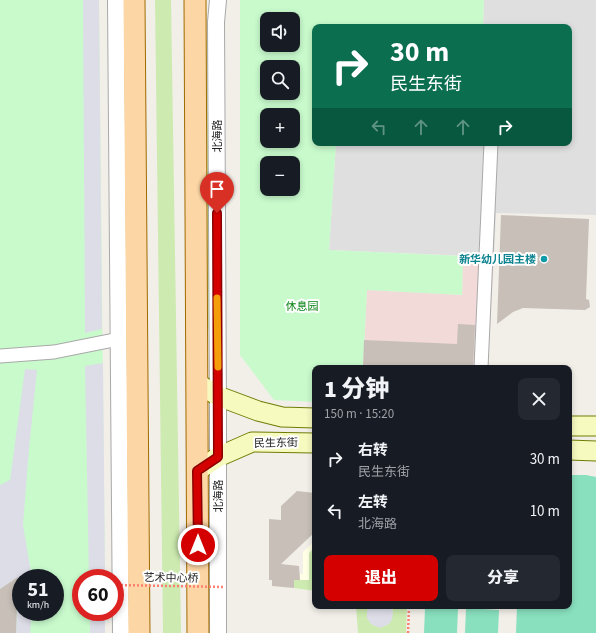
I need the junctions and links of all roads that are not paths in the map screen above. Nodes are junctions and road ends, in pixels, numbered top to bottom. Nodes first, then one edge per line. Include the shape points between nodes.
1 (116, 0) edge
2 (134, 0) edge
3 (195, 0) edge
4 (218, 0) edge
5 (195, 22) junction
6 (216, 22) junction
7 (125, 38) junction
8 (491, 146) edge
9 (127, 265) junction
10 (118, 340) junction
11 (0, 356) edge
12 (481, 365) edge
13 (197, 383) junction
14 (218, 396) junction
15 (312, 418) edge
16 (572, 426) edge
17 (596, 426) edge
18 (312, 443) edge
19 (572, 450) edge
20 (596, 451) edge
21 (218, 457) junction
22 (197, 471) junction
23 (121, 633) edge
24 (139, 633) edge
25 (198, 633) edge
26 (218, 633) edge

1 - 7 street
2 - 7 main road
3 - 5 main road, 北海路
4 - 6 street, 北海路
5 - 6 street
5 - 13 main road, 北海路
6 - 14 street, 北海路
7 - 9 main road
8 - 12 street
9 - 10 street
9 - 24 main road
10 - 11 street via 54,352
10 - 23 street
13 - 14 main road
13 - 22 main road, 北海路
14 - 15 main road via 282,417
14 - 21 street, 北海路
16 - 17 main road
18 - 21 main road, 民生东街 via 252,442
19 - 20 main road
21 - 22 main road, 民生东街
21 - 26 street, 北海路
22 - 25 main road, 北海路

